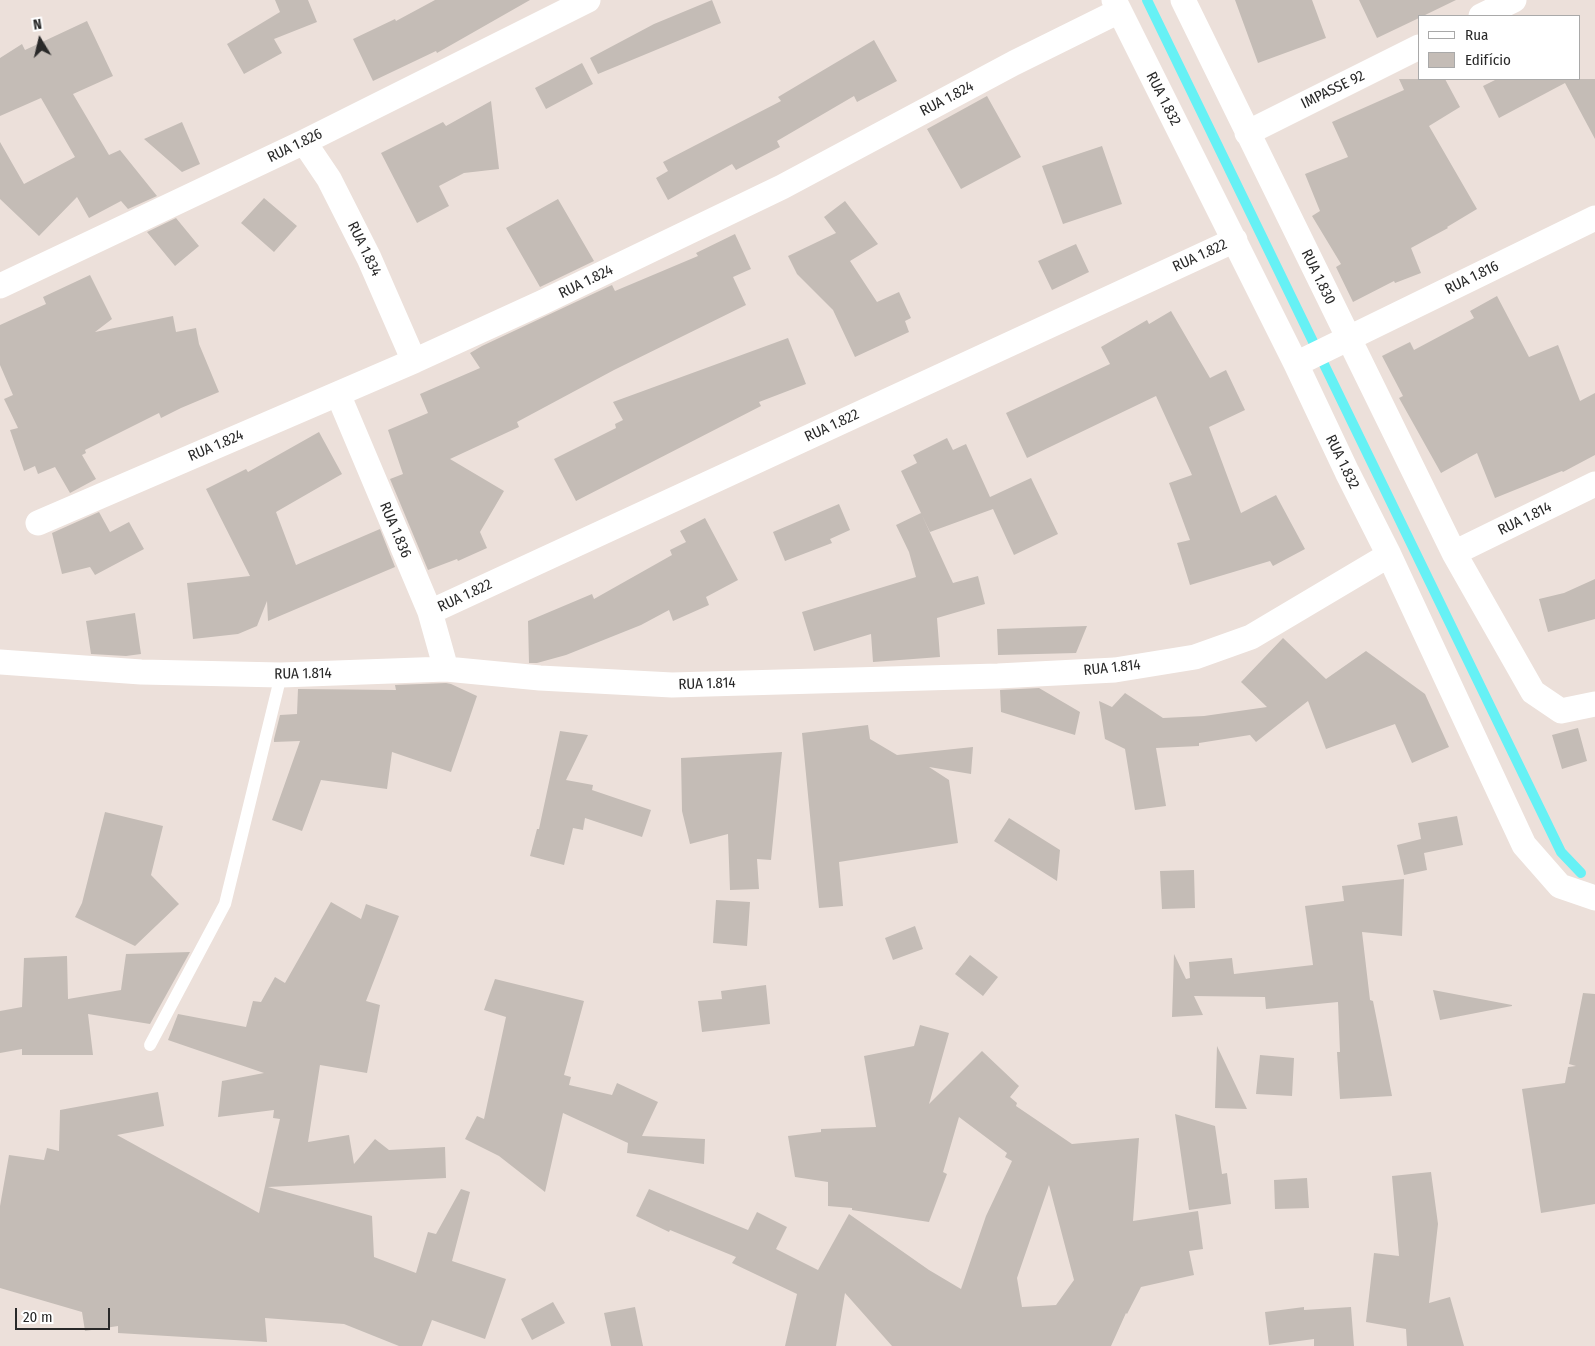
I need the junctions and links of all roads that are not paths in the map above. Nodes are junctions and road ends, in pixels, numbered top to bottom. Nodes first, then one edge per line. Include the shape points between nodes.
1 (588, 0) edge
2 (1183, 0) edge
3 (1514, 0) edge
4 (1116, 5) edge
5 (1483, 15) edge
6 (1418, 48) edge
7 (1247, 133) junction
8 (304, 142) junction
9 (1595, 218) edge
10 (1235, 240) junction
11 (0, 286) edge
12 (1349, 339) junction
13 (414, 361) junction
14 (1296, 364) junction
15 (338, 394) junction
16 (1595, 484) edge
17 (38, 523) dead end
18 (1454, 554) junction
19 (1389, 555) junction
20 (430, 612) junction
21 (0, 662) edge
22 (446, 669) junction
23 (281, 675) junction
24 (1595, 704) edge
25 (1595, 898) edge
26 (150, 1045) dead end

1 - 8 street, RUA 1.826
2 - 7 street, RUA 1.830
3 - 5 street
4 - 10 street, RUA 1.832
4 - 13 street, RUA 1.824 via 782,187
6 - 7 street, IMPASSE 92
7 - 12 street, RUA 1.830
8 - 11 street, RUA 1.826
8 - 13 street, RUA 1.834 via 347,214
9 - 12 street, RUA 1.816
10 - 14 street, RUA 1.832
10 - 20 street, RUA 1.822
12 - 14 street, RUA 1.816
12 - 18 street, RUA 1.830
13 - 15 street, RUA 1.824
14 - 19 street, RUA 1.832
15 - 17 street, RUA 1.824
15 - 20 street, RUA 1.836
16 - 18 street, RUA 1.814
18 - 24 street, RUA 1.830 via 1533,692 1561,710
19 - 22 street, RUA 1.814 via 1251,637 1195,657 1115,670 672,685
19 - 25 street, RUA 1.832 via 1524,845 1560,886
20 - 22 street, RUA 1.836
21 - 23 street, RUA 1.814 via 141,672
22 - 23 street, RUA 1.814
23 - 26 lane via 225,904

